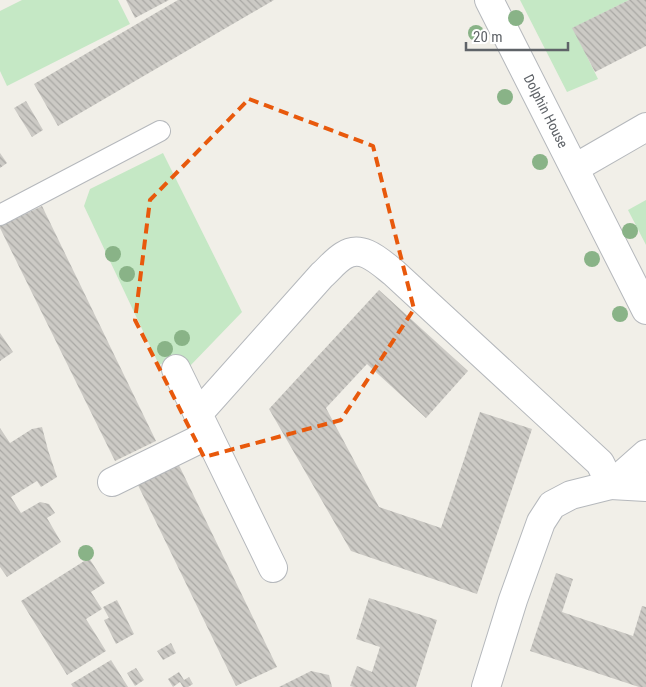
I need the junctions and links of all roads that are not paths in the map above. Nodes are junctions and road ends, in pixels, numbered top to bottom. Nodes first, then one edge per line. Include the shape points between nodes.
1 (489, 0) edge
2 (646, 127) edge
3 (160, 131) dead end
4 (575, 168) junction
5 (0, 215) edge
6 (646, 310) edge
7 (176, 369) dead end
8 (203, 425) junction
9 (646, 454) edge
10 (112, 482) dead end
11 (611, 485) junction
12 (646, 487) edge
13 (273, 568) dead end
14 (486, 687) edge

1 - 4 street, Dolphin House
2 - 4 street
3 - 5 lane
4 - 6 street, Dolphin House
7 - 8 street
8 - 10 street
8 - 11 street via 322,275 341,257 363,252 372,255 394,273 600,463
8 - 13 street
9 - 11 street
11 - 12 street
11 - 14 street via 571,494 552,505 541,522

